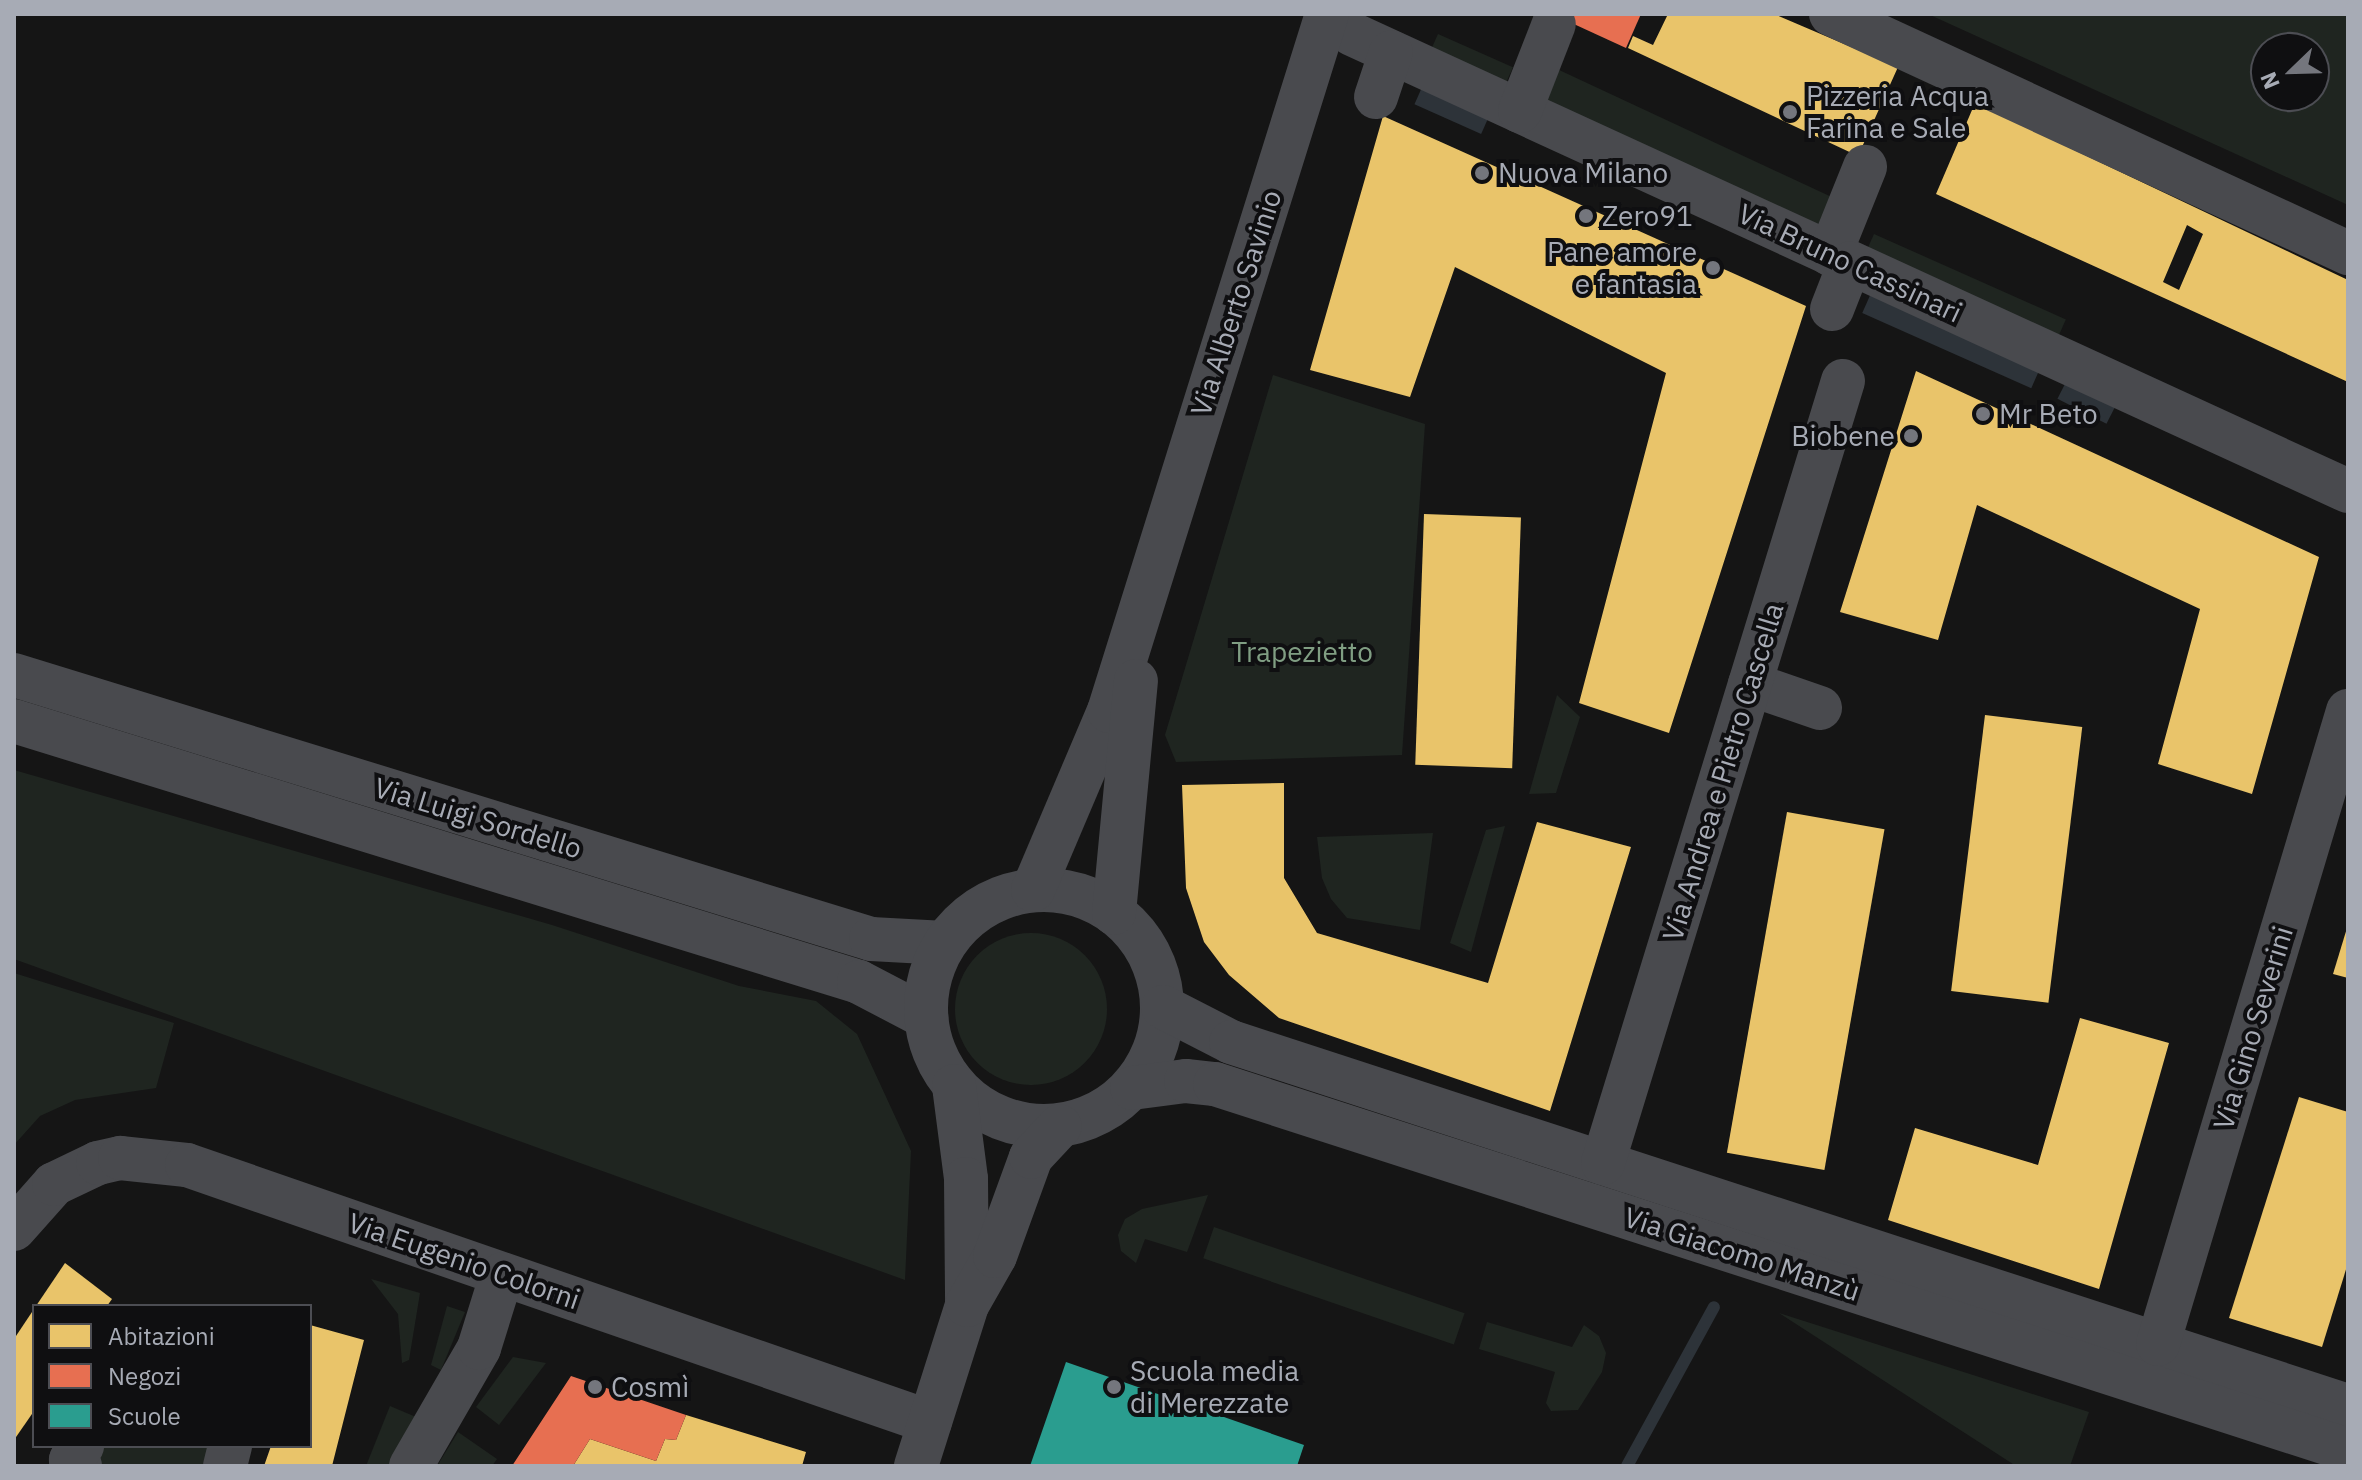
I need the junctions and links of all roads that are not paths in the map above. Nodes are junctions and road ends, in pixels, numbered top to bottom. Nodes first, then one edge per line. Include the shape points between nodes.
1 (1831, 14) edge
2 (1340, 24) edge
3 (1554, 24) dead end
4 (1391, 52) junction
5 (1376, 97) dead end
6 (1520, 111) junction
7 (1865, 167) dead end
8 (2348, 253) edge
9 (1840, 258) junction
10 (1832, 309) dead end
11 (1843, 381) dead end
12 (2348, 491) edge
13 (1144, 591) junction
14 (14, 675) edge
15 (1750, 684) junction
16 (1820, 708) dead end
17 (2348, 711) edge
18 (14, 721) edge
19 (1033, 890) junction
20 (1114, 913) junction
21 (945, 943) junction
22 (1163, 1007) junction
23 (926, 1017) junction
24 (954, 1086) junction
25 (1132, 1088) junction
26 (1060, 1126) junction
27 (1603, 1163) junction
28 (14, 1229) edge
29 (502, 1274) junction
30 (967, 1305) junction
31 (2158, 1344) junction
32 (2348, 1406) edge
33 (930, 1422) junction
34 (80, 1448) edge
35 (2348, 1450) edge
36 (80, 1466) edge
37 (411, 1466) edge
38 (916, 1466) edge

1 - 8 street
2 - 4 street, Via Bruno Cassinari
2 - 13 street, Via Alberto Savinio
3 - 6 street
4 - 5 street
4 - 6 street, Via Bruno Cassinari
6 - 9 street, Via Bruno Cassinari
7 - 9 street
9 - 10 street
9 - 12 street, Via Bruno Cassinari
11 - 15 street, Via Andrea e Pietro Cascella
13 - 19 street, Via Alberto Savinio via 1109,711
13 - 20 street, Via Alberto Savinio
14 - 21 street, Via Luigi Sordello via 871,939
15 - 16 street
15 - 27 street, Via Andrea e Pietro Cascella
17 - 31 street, Via Gino Severini
18 - 23 street, Via Luigi Sordello via 859,982
19 - 20 street via 1076,894
19 - 21 street via 974,912
20 - 22 street via 1149,954
21 - 23 street via 926,991
22 - 25 street via 1149,1063
22 - 27 street, Via Giacomo Manzù via 1214,1036
23 - 24 street via 930,1042
24 - 26 street via 991,1115 1013,1123
24 - 30 street via 966,1179
25 - 26 street via 1100,1113
25 - 35 street, Via Giacomo Manzù via 1186,1081 1215,1084
26 - 30 street via 1031,1157 995,1256
27 - 31 street, Via Giacomo Manzù
28 - 29 street, Via Eugenio Colorni via 54,1184 120,1158 143,1158 187,1165
29 - 33 street, Via Eugenio Colorni
29 - 37 street via 479,1348
30 - 33 street
31 - 32 street, Via Giacomo Manzù
33 - 38 street
34 - 36 street via 71,1460

